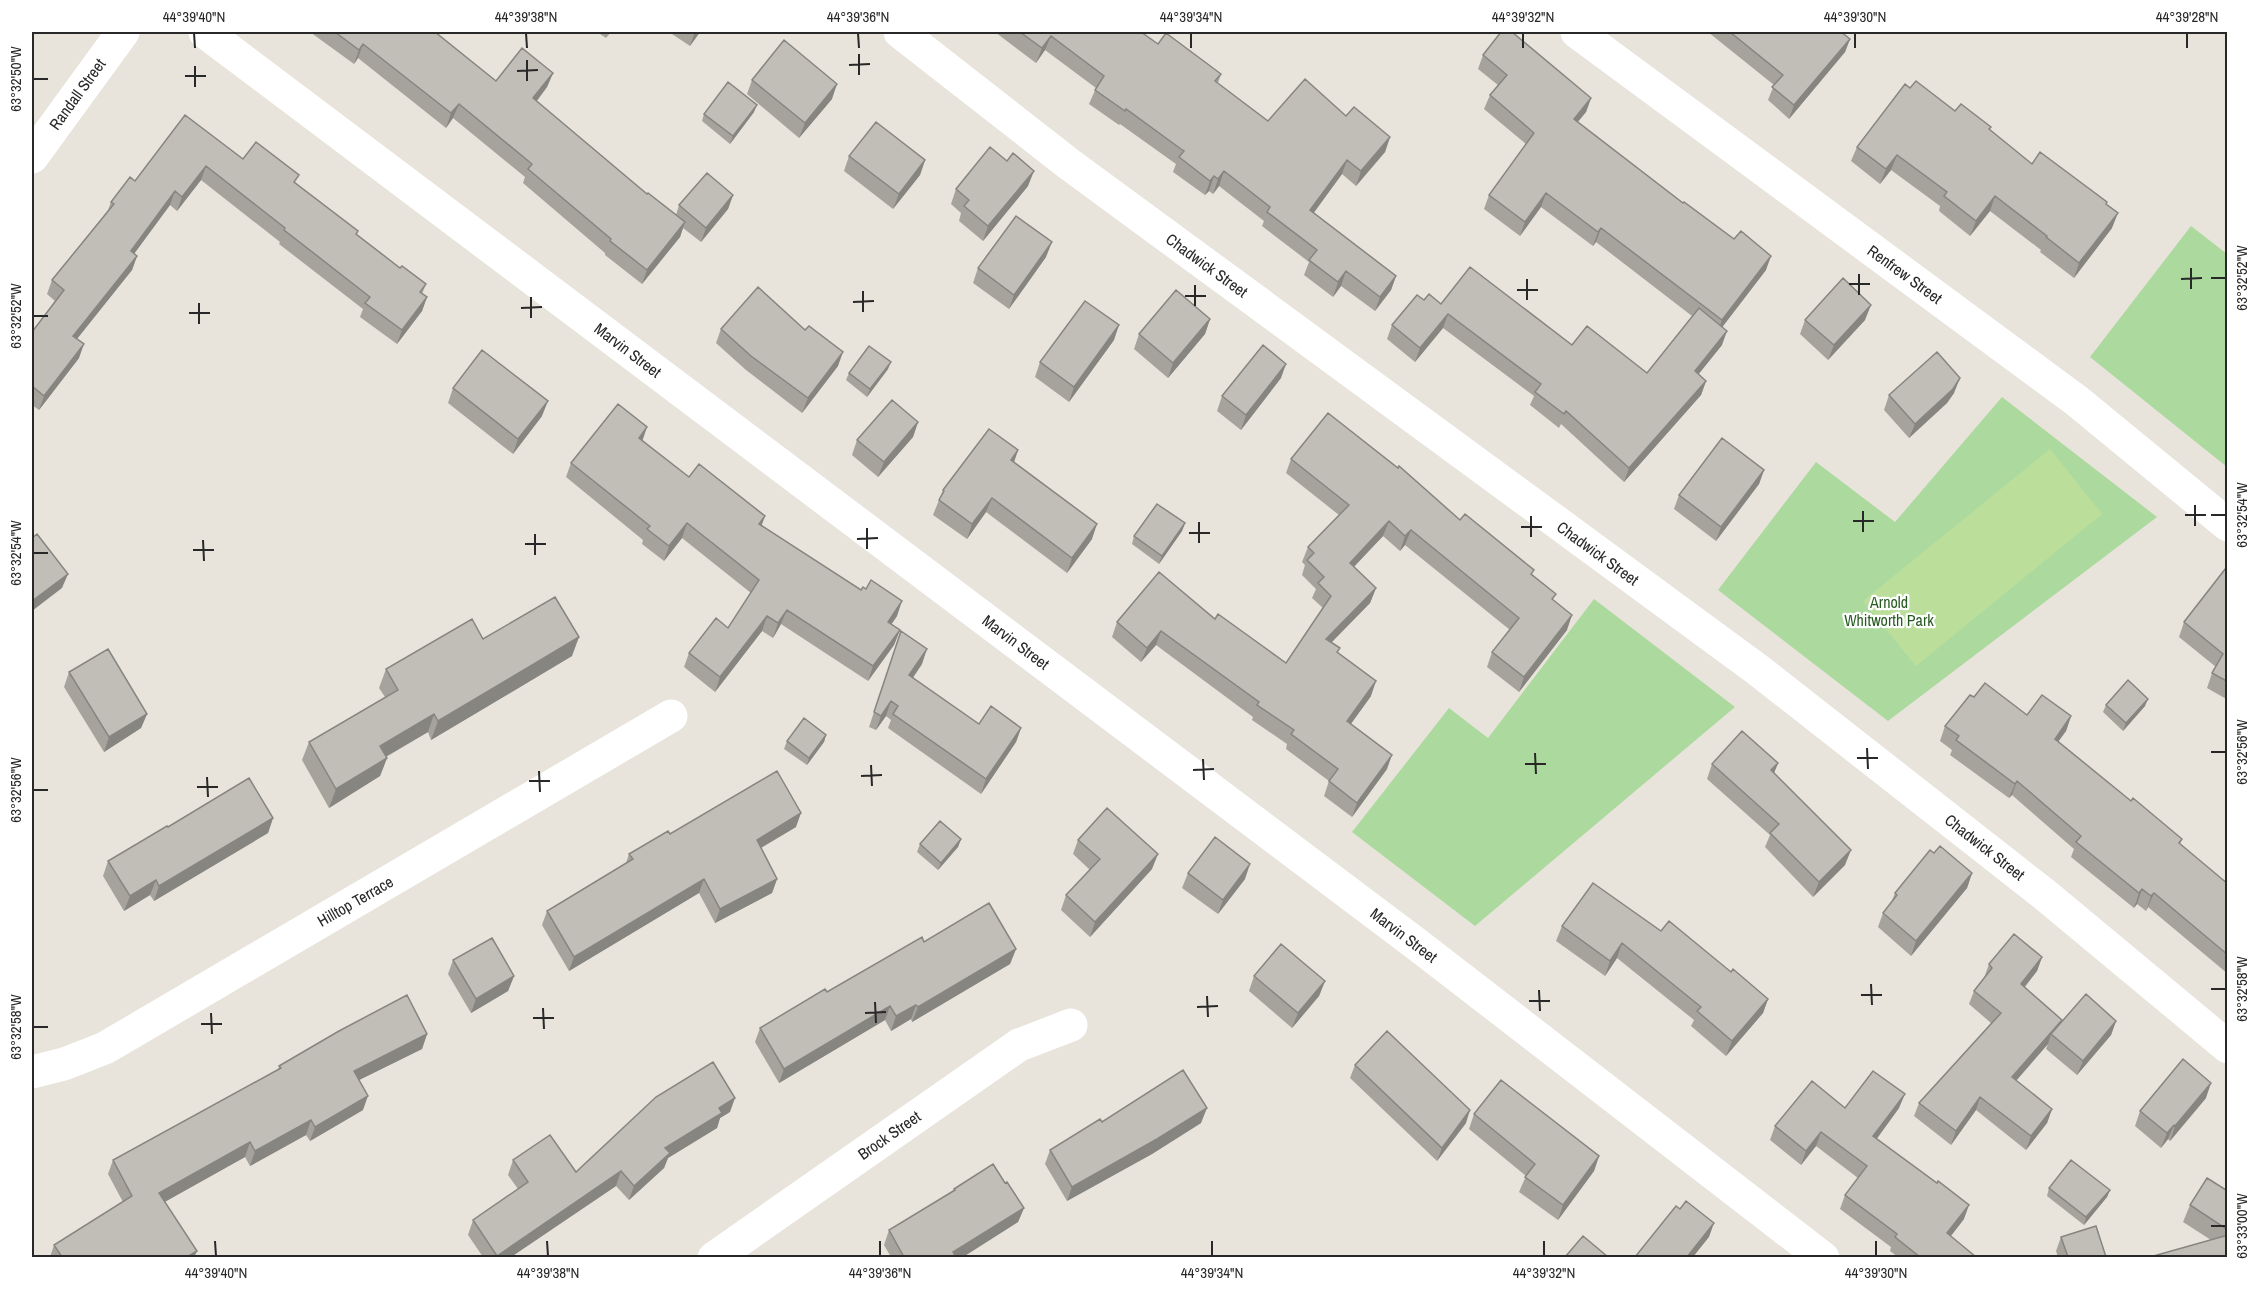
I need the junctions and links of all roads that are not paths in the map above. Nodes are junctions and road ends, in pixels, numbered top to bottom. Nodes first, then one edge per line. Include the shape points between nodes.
1 (123, 32) edge
2 (206, 32) edge
3 (900, 32) edge
4 (1576, 32) edge
5 (32, 157) edge
6 (2228, 525) edge
7 (671, 716) dead end
8 (1071, 1025) dead end
9 (2228, 1047) edge
10 (32, 1072) edge
11 (714, 1257) edge
12 (1823, 1257) edge

1 - 5 street, Randall Street
2 - 12 street, Marvin Street via 1406,936
3 - 9 street, Chadwick Street via 1069,164 1758,670 2044,894
4 - 6 street, Renfrew Street via 2077,401
7 - 10 street, Hilltop Terrace via 105,1048
8 - 11 street, Brock Street via 1019,1046

